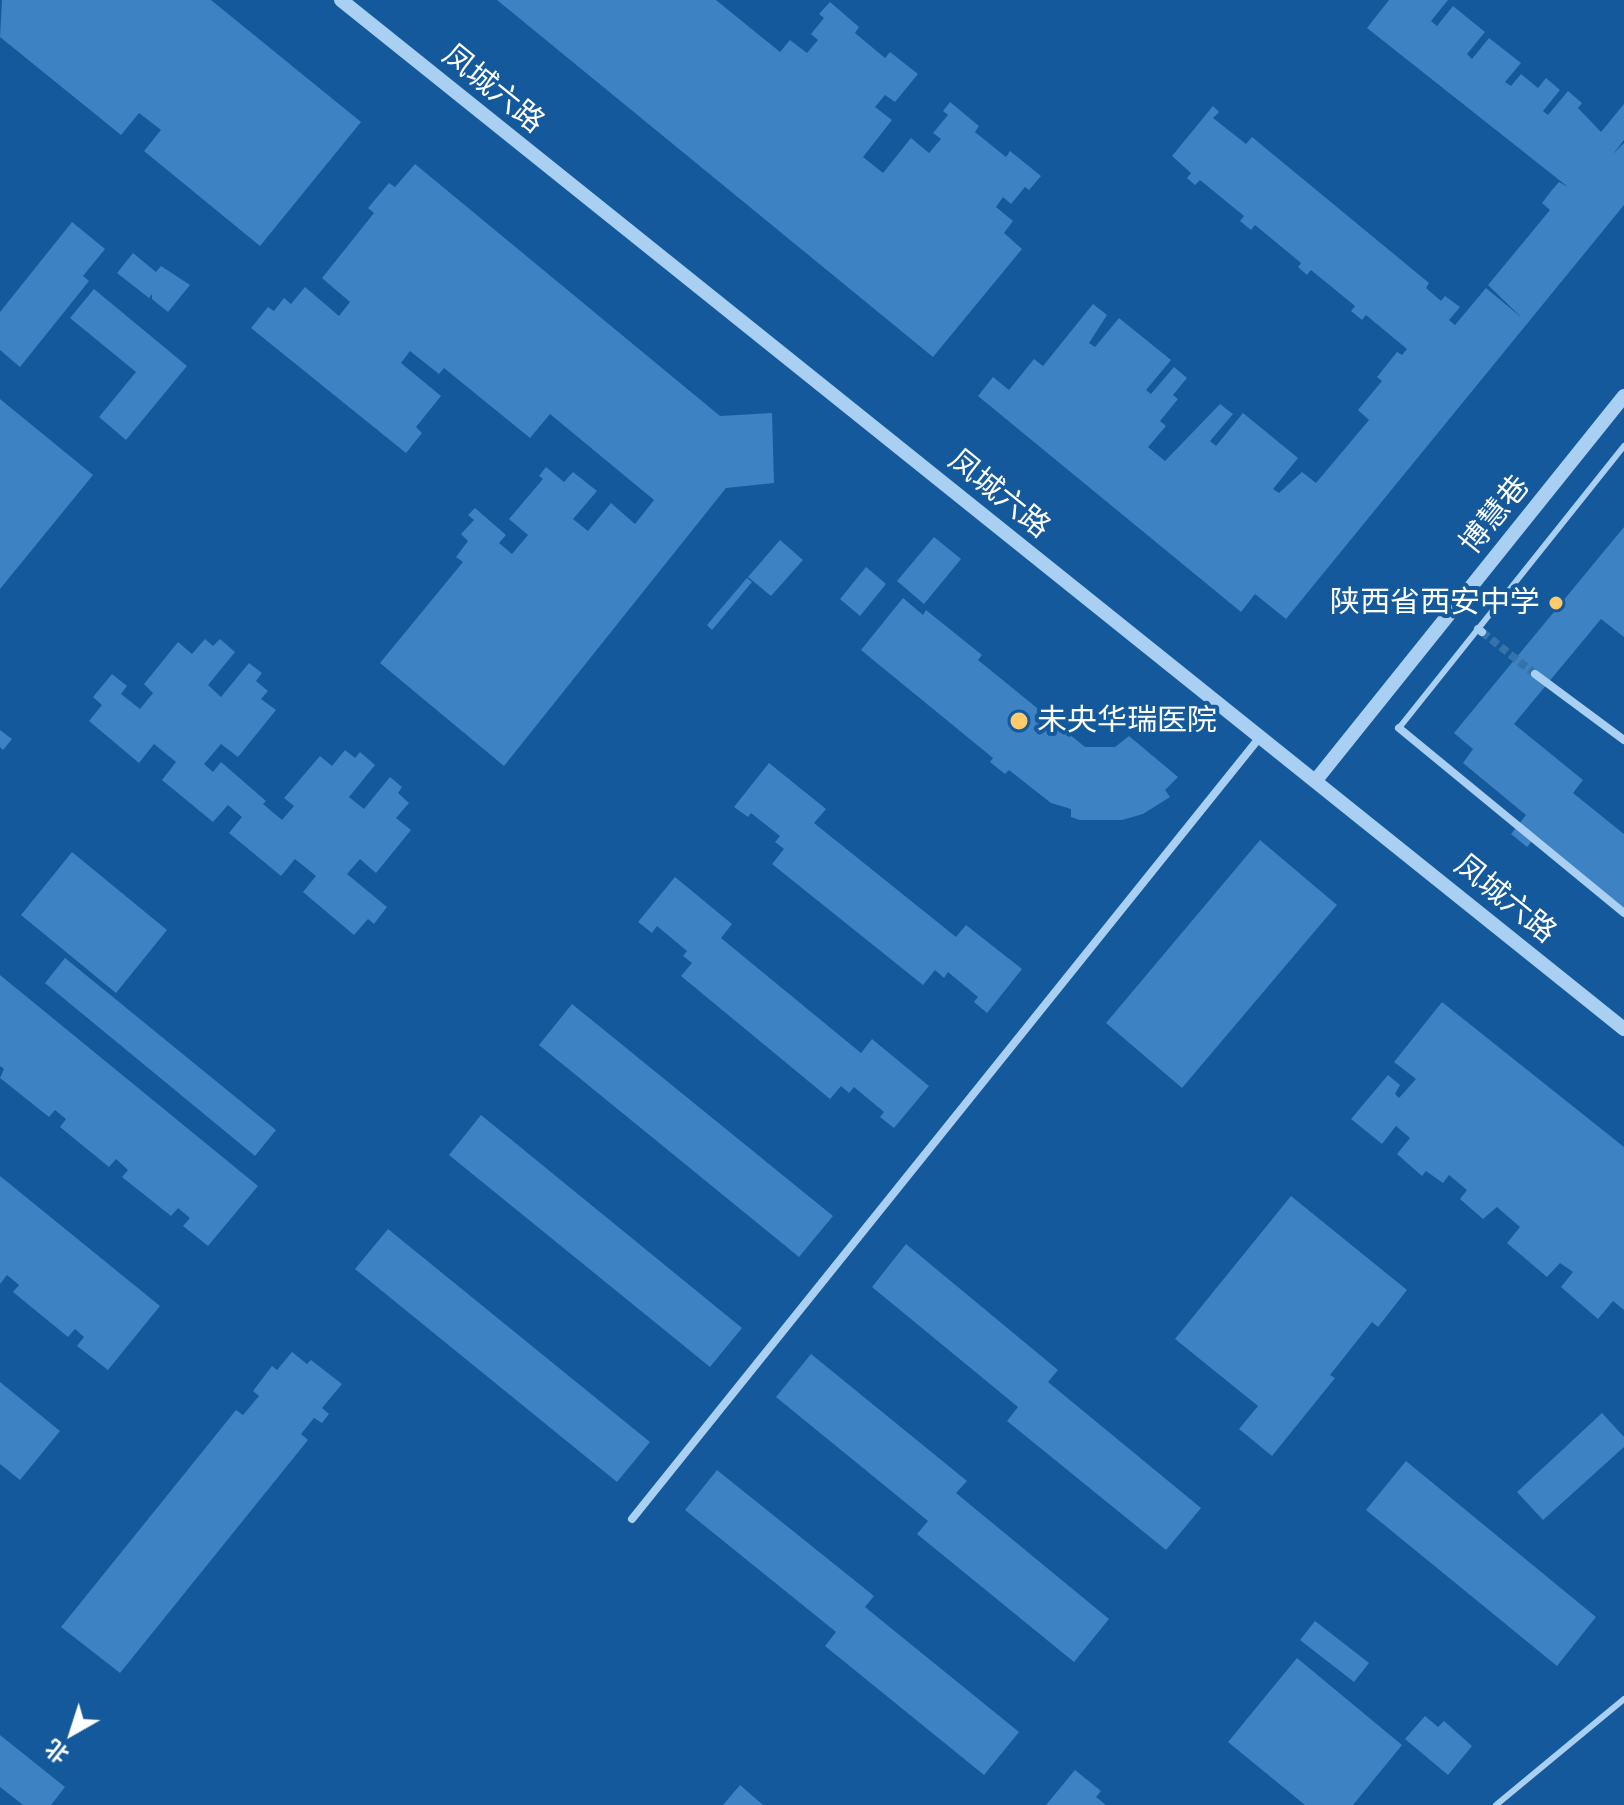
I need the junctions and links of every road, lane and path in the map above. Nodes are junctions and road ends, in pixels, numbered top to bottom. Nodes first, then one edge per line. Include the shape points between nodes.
1 (341, 0) edge
2 (1624, 396) edge
3 (1624, 446) edge
4 (1535, 674) tunnel mouth
5 (1399, 728) joint
6 (1260, 737) junction
7 (1624, 740) edge
8 (1316, 780) junction
9 (1624, 913) edge
10 (1624, 1029) edge
11 (632, 1519) dead end
12 (1624, 1699) edge
13 (1496, 1805) edge

1 - 6 street, 凤城六路
2 - 8 street, 博慧巷
3 - 5 lane
4 - 7 street
5 - 9 street
6 - 8 street, 凤城六路
6 - 11 street
8 - 10 street, 凤城六路
12 - 13 lane

